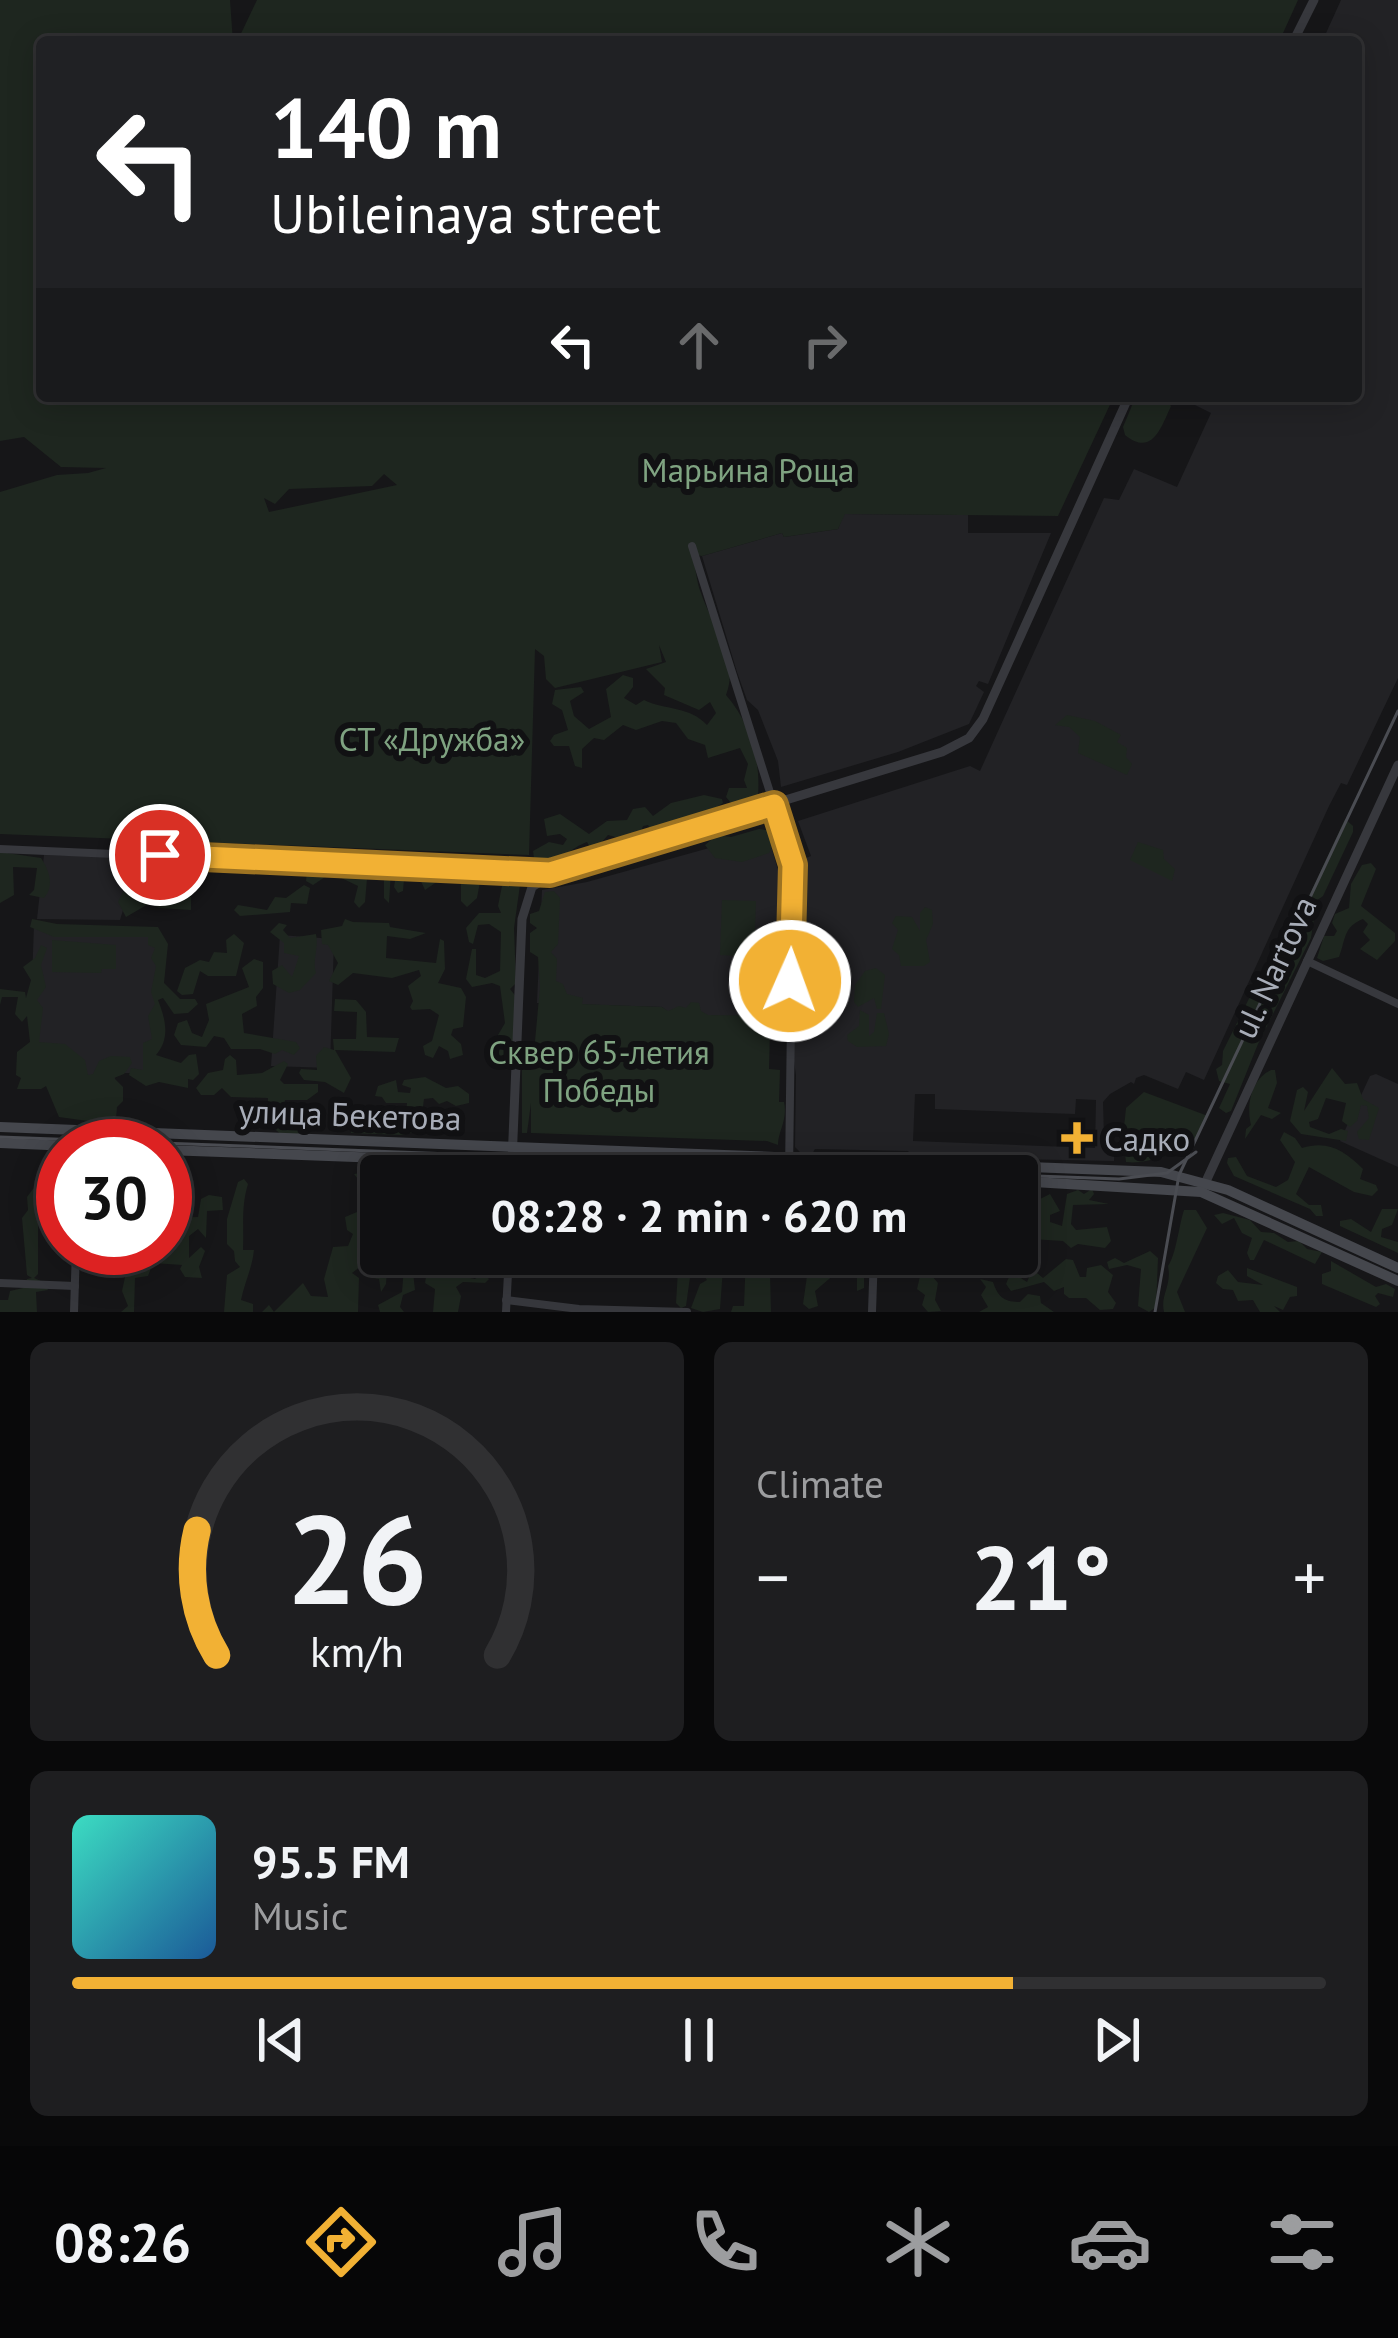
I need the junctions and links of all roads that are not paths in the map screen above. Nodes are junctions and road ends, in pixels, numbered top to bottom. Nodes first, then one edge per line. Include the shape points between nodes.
1 (1314, 0) edge
2 (1296, 36) edge
3 (1126, 402) edge
4 (692, 546) dead end
5 (1398, 765) edge
6 (774, 805) junction
7 (0, 849) edge
8 (550, 873) junction
9 (1307, 961) junction
10 (1398, 1004) edge
11 (0, 1127) edge
12 (36, 1128) edge
13 (192, 1134) edge
14 (0, 1143) edge
15 (36, 1144) edge
16 (512, 1147) junction
17 (192, 1151) edge
18 (512, 1155) edge
19 (713, 1155) edge
20 (789, 1155) edge
21 (360, 1161) edge
22 (1038, 1167) edge
23 (1038, 1182) edge
24 (1203, 1186) junction
25 (1398, 1268) edge
26 (75, 1275) edge
27 (508, 1275) edge
28 (873, 1275) edge
29 (1398, 1281) edge
30 (0, 1283) edge
31 (75, 1286) junction
32 (506, 1300) junction
33 (74, 1312) edge
34 (506, 1312) edge
35 (686, 1312) edge
36 (872, 1312) edge

1 - 2 street
3 - 6 street via 969,738
4 - 6 street
5 - 9 street, ul. Nartova
6 - 8 street
6 - 20 street via 793,865
7 - 8 street
8 - 16 street via 524,903
9 - 10 street
9 - 24 street, ul. Nartova
11 - 12 main road, улица Бекетова
13 - 16 main road, улица Бекетова
14 - 15 main road
16 - 18 street
16 - 19 main road, улица Бекетова
17 - 21 main road, улица Бекетова
22 - 24 main road, улица Бекетова via 1157,1172
23 - 24 main road, улица Бекетова
24 - 25 main road, улица Бекетова
24 - 29 main road, улица Бекетова
26 - 31 street
27 - 32 street
28 - 36 street
30 - 31 street
31 - 33 street
32 - 34 street
32 - 35 street

